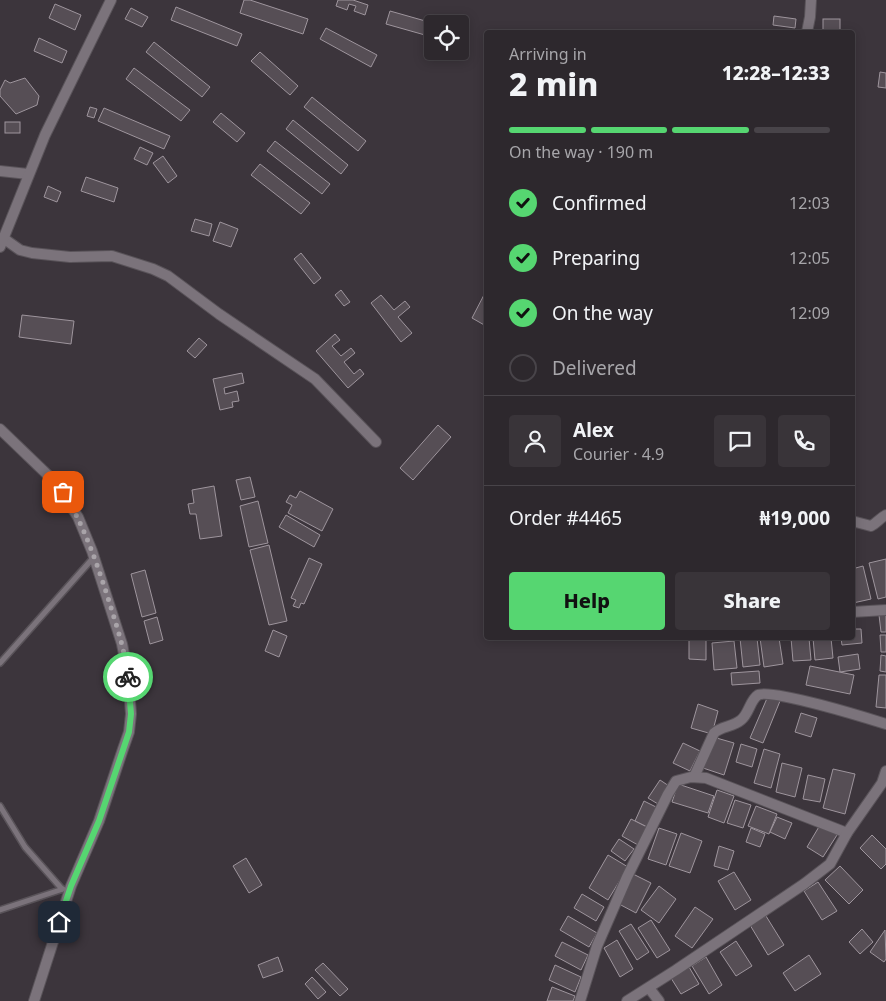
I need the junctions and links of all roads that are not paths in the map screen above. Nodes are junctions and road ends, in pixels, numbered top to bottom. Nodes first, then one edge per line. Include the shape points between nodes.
1 (111, 0) edge
2 (811, 0) edge
3 (807, 30) edge
4 (0, 171) edge
5 (28, 174) junction
6 (2, 243) edge
7 (0, 429) edge
8 (376, 442) dead end
9 (886, 515) edge
10 (855, 522) edge
11 (94, 556) junction
12 (886, 610) edge
13 (855, 612) edge
14 (0, 663) edge
15 (886, 724) edge
16 (886, 771) edge
17 (694, 777) junction
18 (0, 806) edge
19 (847, 833) junction
20 (66, 888) junction
21 (0, 910) edge
22 (649, 988) junction
23 (34, 1001) edge
24 (580, 1001) edge
25 (627, 1001) edge
26 (659, 1001) edge

1 - 5 street
2 - 3 street
4 - 5 street
5 - 6 street
6 - 8 street via 32,253 70,257 112,256 168,276 315,379
7 - 11 street via 63,492 78,517
9 - 10 street via 871,526
11 - 14 lane
11 - 20 street via 124,653 131,714 129,732 99,821
12 - 13 street
15 - 17 street via 783,695 763,693 757,695 742,720 714,733
16 - 19 street via 882,783
17 - 19 street via 723,784
17 - 24 street via 676,781 668,794 597,946
18 - 20 lane via 25,847
19 - 22 street via 830,864
20 - 21 lane
20 - 23 street
22 - 25 street
22 - 26 street

